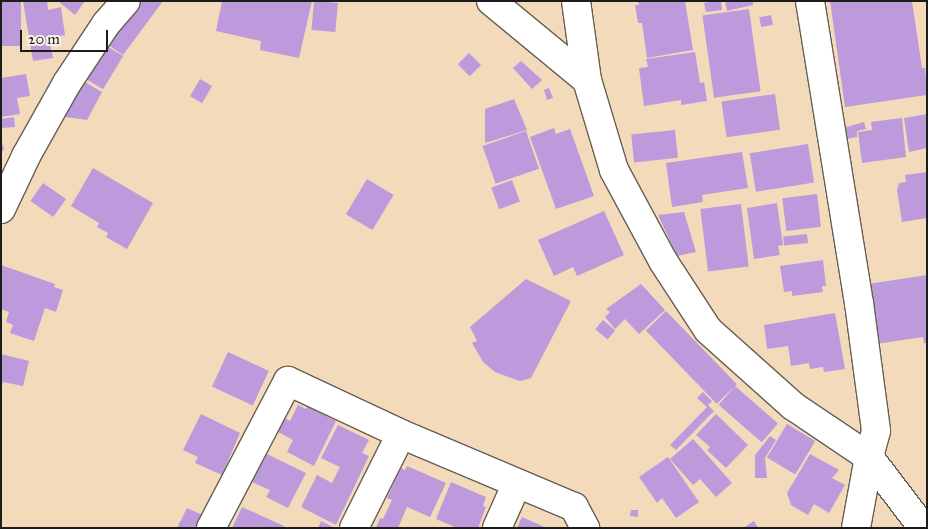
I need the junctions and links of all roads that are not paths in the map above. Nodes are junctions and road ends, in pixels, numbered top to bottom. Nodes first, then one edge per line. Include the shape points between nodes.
1 (126, 1) edge
2 (491, 1) edge
3 (576, 1) edge
4 (810, 1) edge
5 (587, 80) junction
6 (1, 209) edge
7 (401, 434) junction
8 (868, 457) junction
9 (517, 483) junction
10 (211, 528) edge
11 (354, 528) edge
12 (497, 528) edge
13 (585, 528) edge
14 (856, 528) edge
15 (923, 528) edge

1 - 6 street via 106,24 67,83
2 - 5 street
3 - 5 street
4 - 8 street via 876,431
5 - 8 street via 614,170 663,261 708,330 793,406
7 - 9 street
7 - 10 street via 288,381
7 - 11 street
8 - 14 street
8 - 15 street
9 - 12 street
9 - 13 street via 574,507

